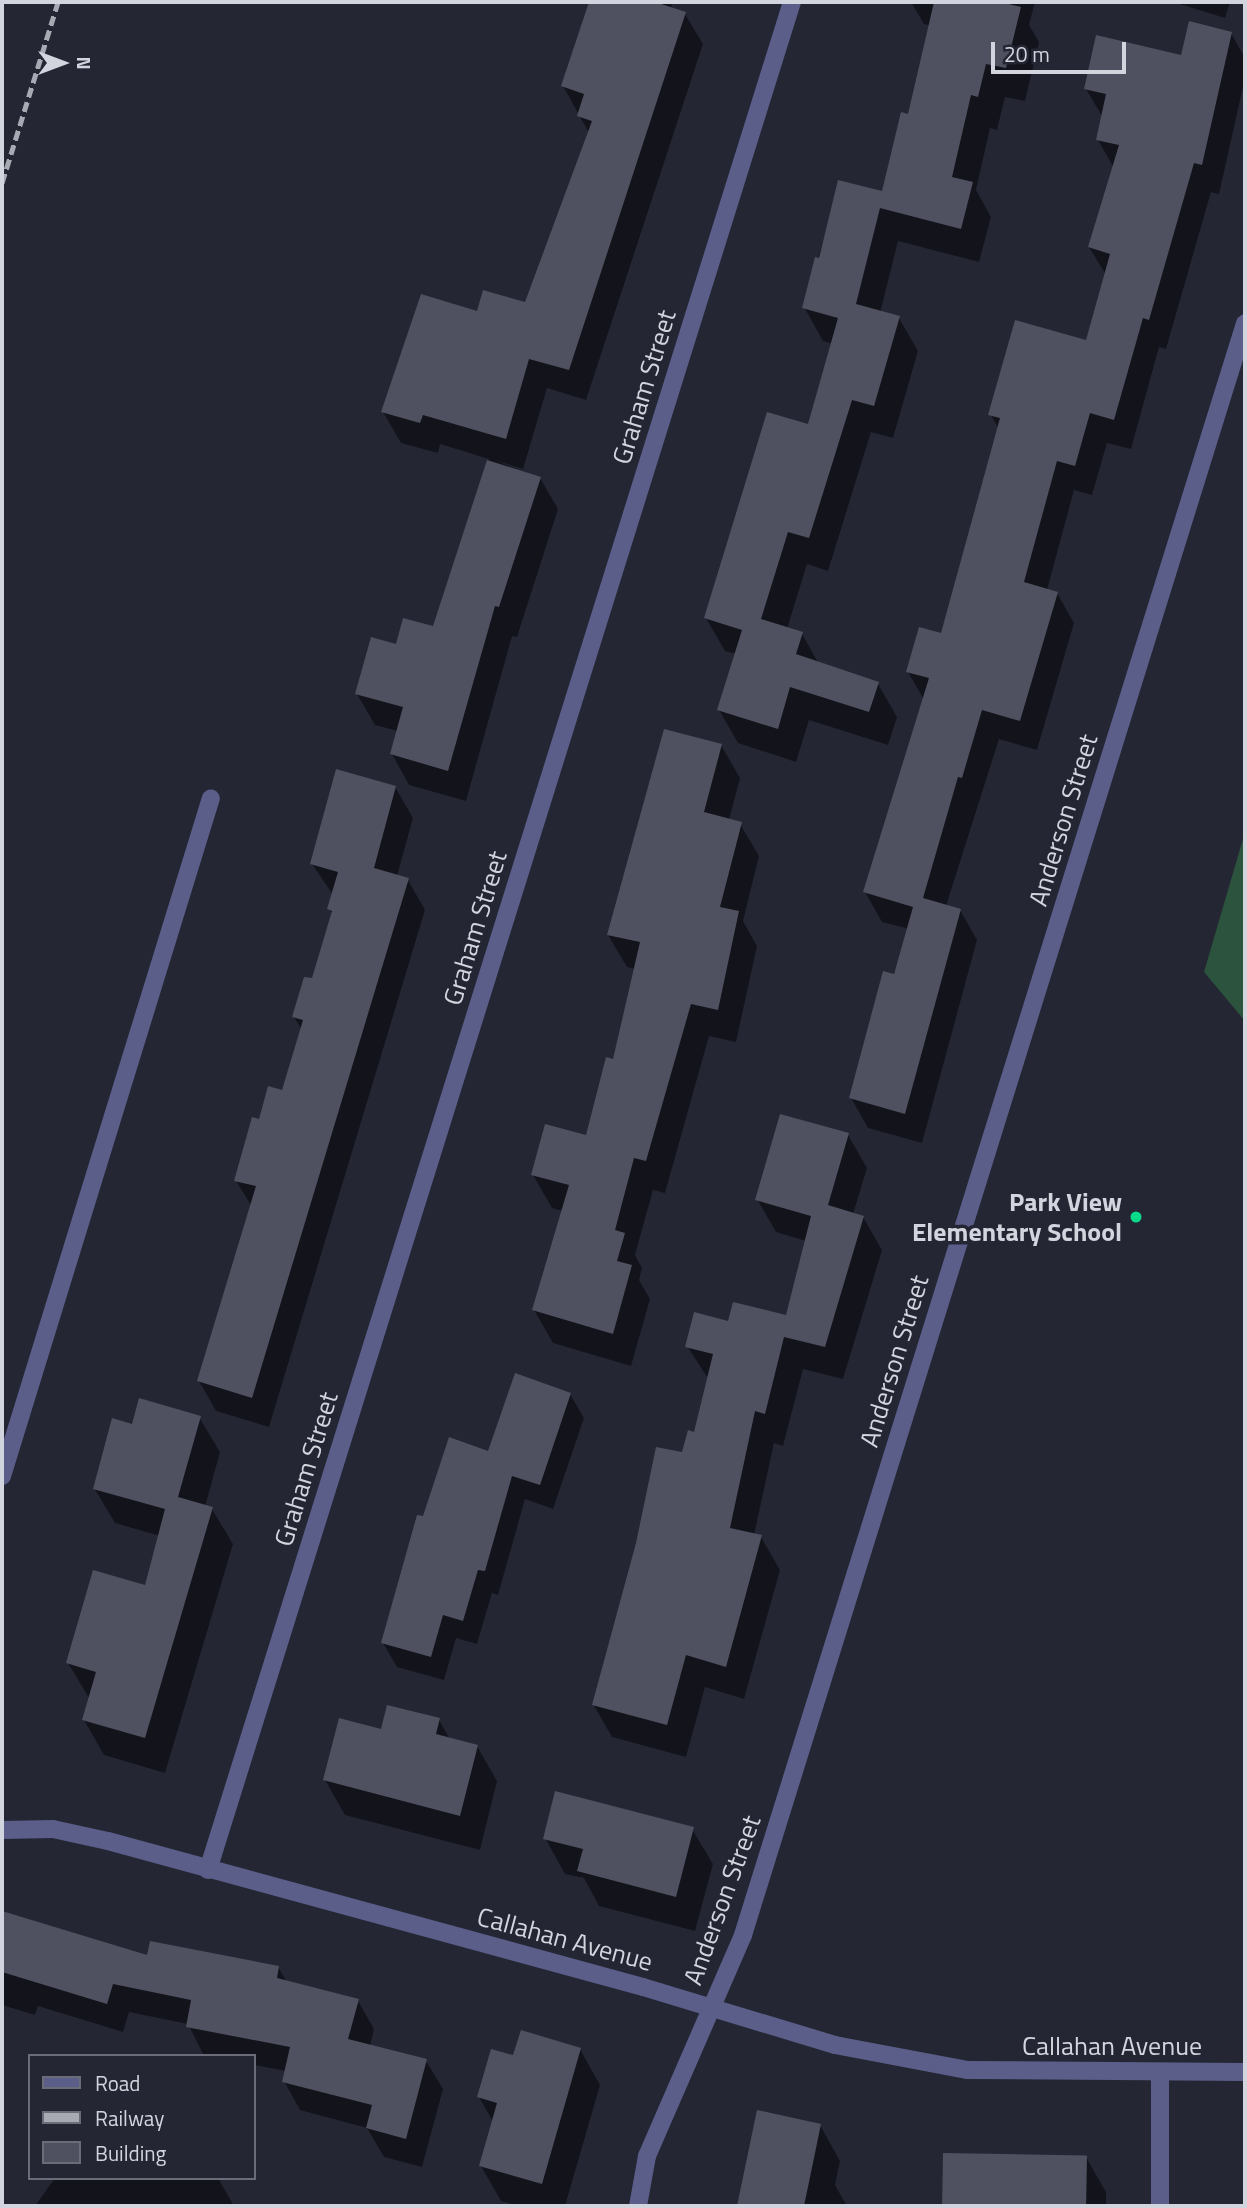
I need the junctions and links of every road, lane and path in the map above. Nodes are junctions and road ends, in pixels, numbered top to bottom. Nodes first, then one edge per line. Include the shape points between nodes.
1 (792, 2) edge
2 (1245, 323) edge
3 (211, 798) dead end
4 (2, 1476) edge
5 (2, 1830) edge
6 (208, 1870) junction
7 (711, 2009) junction
8 (1245, 2072) edge
9 (1160, 2073) junction
10 (638, 2206) edge
11 (1160, 2206) edge

1 - 6 street, Graham Street
2 - 7 street, Anderson Street via 743,1934
3 - 4 street
5 - 6 street, Callahan Avenue via 53,1829
6 - 7 street, Callahan Avenue
7 - 9 street, Callahan Avenue via 835,2045 967,2070
7 - 10 street, Anderson Street via 647,2156
8 - 9 street, Callahan Avenue
9 - 11 street

